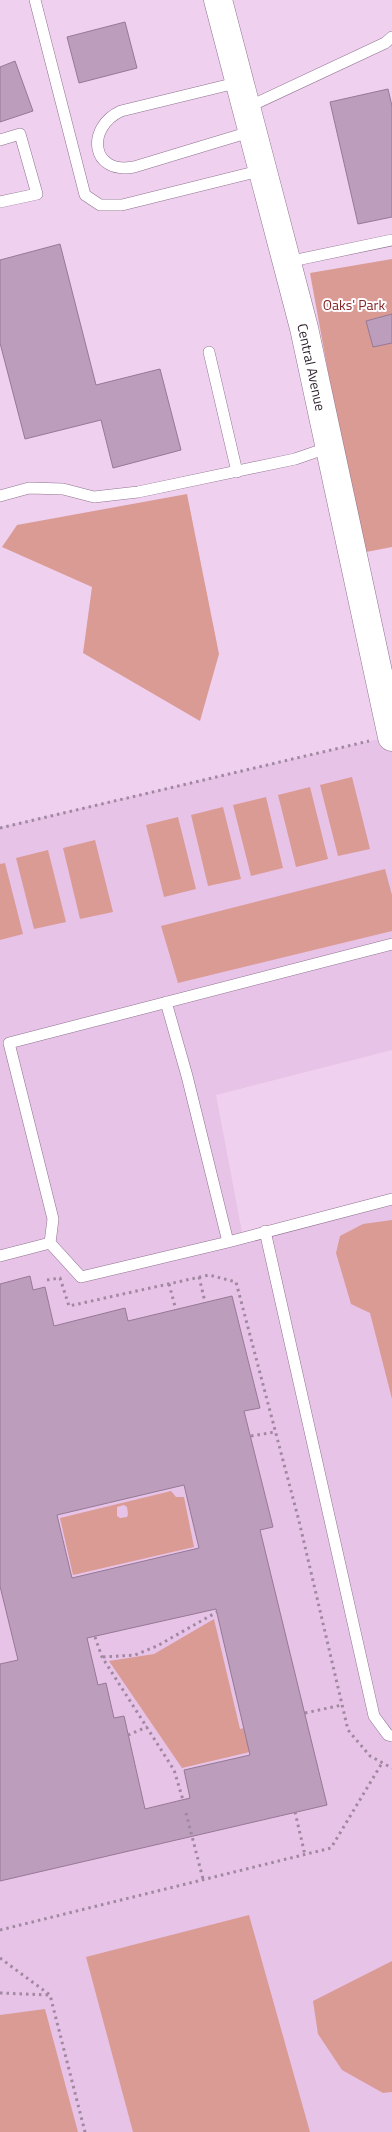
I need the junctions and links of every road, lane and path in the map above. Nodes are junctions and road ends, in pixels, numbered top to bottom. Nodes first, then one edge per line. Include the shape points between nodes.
1 (35, 0) edge
2 (218, 0) edge
3 (392, 37) edge
4 (240, 82) junction
5 (249, 119) junction
6 (0, 140) edge
7 (263, 170) junction
8 (0, 202) edge
9 (392, 240) edge
10 (287, 262) junction
11 (209, 352) dead end
12 (330, 447) junction
13 (237, 472) junction
14 (0, 496) edge
15 (392, 736) edge
16 (0, 828) edge
17 (392, 944) edge
18 (166, 1002) junction
19 (392, 1199) edge
20 (265, 1232) junction
21 (228, 1242) junction
22 (50, 1243) junction
23 (0, 1256) edge
24 (199, 1277) junction
25 (48, 1280) dead end
26 (170, 1284) junction
27 (205, 1302) dead end
28 (176, 1310) dead end
29 (275, 1432) junction
30 (251, 1436) dead end
31 (217, 1612) dead end
32 (95, 1637) dead end
33 (102, 1657) junction
34 (342, 1705) junction
35 (305, 1713) dead end
36 (147, 1727) junction
37 (128, 1735) dead end
38 (392, 1736) edge
39 (382, 1763) junction
40 (392, 1768) edge
41 (183, 1800) dead end
42 (295, 1812) dead end
43 (186, 1813) dead end
44 (304, 1855) junction
45 (203, 1879) junction
46 (0, 1930) edge
47 (0, 1958) edge
48 (0, 1993) edge
49 (50, 1995) junction
50 (85, 2132) edge

1 - 7 lane via 85,195 100,205 122,205
2 - 4 street, Central Avenue
3 - 5 lane
4 - 5 street, Central Avenue
4 - 5 lane via 109,116 97,144 108,165 122,170
5 - 7 street, Central Avenue
6 - 8 lane via 20,134 37,194
7 - 10 street, Central Avenue
9 - 10 lane
10 - 12 street, Central Avenue
11 - 13 lane
12 - 13 lane via 295,459
12 - 15 street, Central Avenue
13 - 14 lane via 111,495 30,488
15 - 16 path
17 - 18 lane
18 - 21 lane
18 - 22 lane via 9,1043 53,1219
19 - 20 lane
20 - 21 lane
20 - 38 lane via 374,1716
21 - 22 lane via 81,1277
22 - 23 lane
24 - 26 path
24 - 27 path
24 - 29 path via 209,1275 236,1282
25 - 26 path via 60,1278 69,1306
26 - 28 path
29 - 30 path
29 - 34 path
31 - 33 path via 142,1652
32 - 33 path
33 - 36 path
34 - 35 path
34 - 39 path via 348,1730 370,1756
36 - 37 path
36 - 41 path via 174,1770
39 - 40 path
39 - 44 path via 330,1848
42 - 44 path
43 - 45 path
44 - 45 path
45 - 46 path
47 - 49 path
48 - 49 path
49 - 50 path

